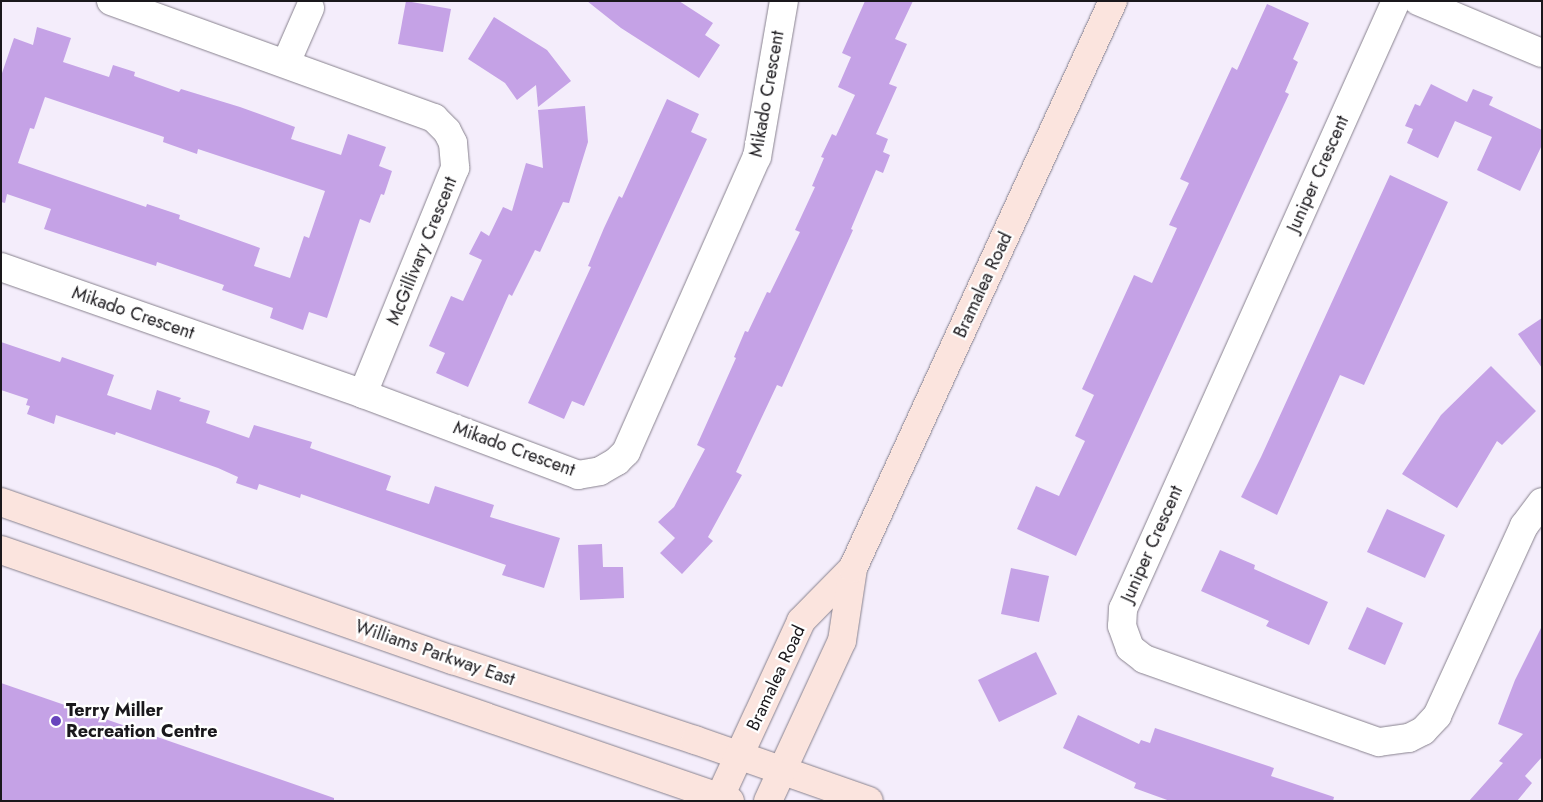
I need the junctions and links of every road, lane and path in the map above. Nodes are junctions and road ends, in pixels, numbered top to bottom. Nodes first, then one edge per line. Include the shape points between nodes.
1 (111, 1) edge
2 (784, 1) edge
3 (1114, 1) edge
4 (1396, 1) edge
5 (1418, 1) edge
6 (310, 8) dead end
7 (1542, 53) edge
8 (286, 63) junction
9 (1, 267) edge
10 (363, 394) junction
11 (1, 502) edge
12 (1542, 502) edge
13 (1, 550) edge
14 (853, 568) junction
15 (739, 756) junction
16 (782, 771) junction
17 (723, 800) edge
18 (768, 801) edge
19 (869, 801) edge

1 - 8 street, McGillivary Crescent
2 - 10 street, Mikado Crescent via 757,158 626,452 617,461 600,471 578,475
3 - 14 main road, Bramalea Road
4 - 12 street, Juniper Crescent via 1123,609 1122,626 1130,648 1144,659 1379,742 1409,738 1423,731 1437,716 1524,526
5 - 7 street
6 - 8 street
8 - 10 street, McGillivary Crescent via 434,118 453,143 456,168
9 - 10 street, Mikado Crescent
11 - 15 main road, Williams Parkway East
13 - 17 main road
14 - 15 main road, Bramalea Road via 801,621
14 - 16 main road, Bramalea Road via 842,641
15 - 16 main road, Williams Parkway East
15 - 17 main road, Bramalea Road
16 - 18 main road, Bramalea Road
16 - 19 main road, Williams Parkway East

